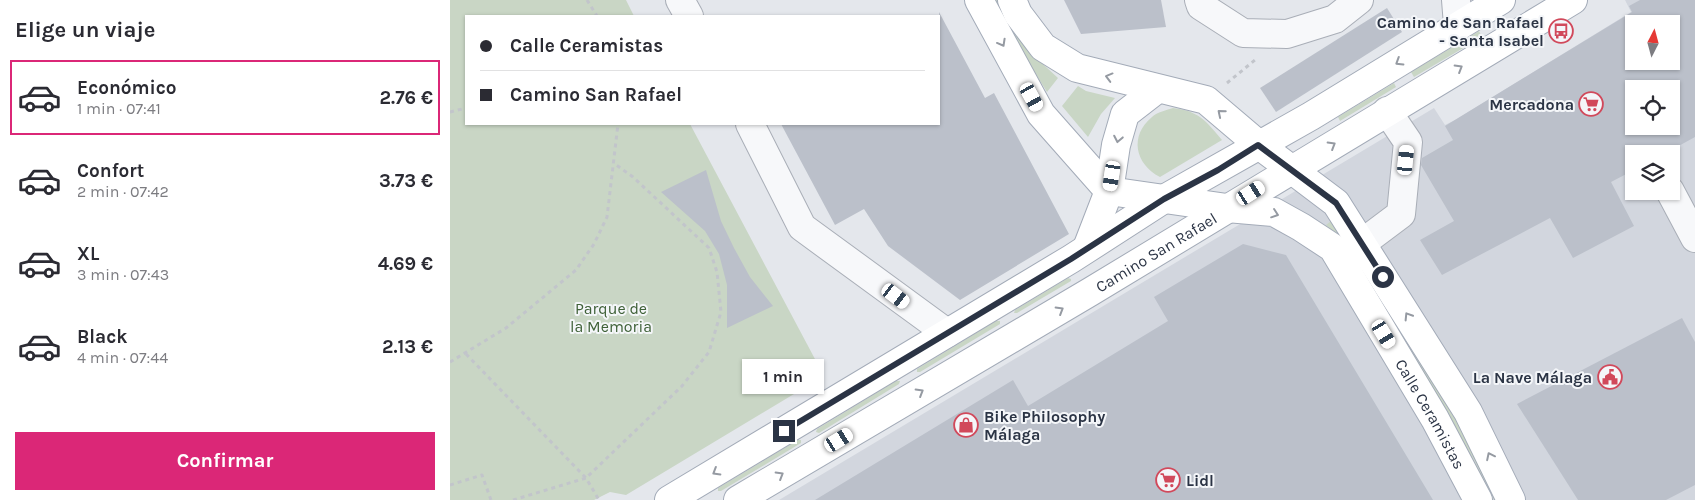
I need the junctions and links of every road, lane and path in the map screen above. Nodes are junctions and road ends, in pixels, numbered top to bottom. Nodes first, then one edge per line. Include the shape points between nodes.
1 (586, 0) edge
2 (680, 0) edge
3 (979, 0) edge
4 (1012, 0) edge
5 (1199, 0) edge
6 (1359, 0) edge
7 (1501, 0) edge
8 (1573, 0) edge
9 (1457, 12) edge
10 (597, 15) edge
11 (688, 15) edge
12 (1156, 90) junction
13 (465, 108) edge
14 (1388, 111) junction
15 (450, 112) edge
16 (618, 125) edge
17 (752, 127) edge
18 (1258, 145) junction
19 (741, 156) dead end
20 (614, 164) junction
21 (1290, 170) junction
22 (1109, 191) junction
23 (1164, 199) junction
24 (1675, 200) edge
25 (1227, 208) junction
26 (1695, 238) edge
27 (1361, 244) junction
28 (1087, 248) junction
29 (947, 333) junction
30 (466, 354) junction
31 (450, 362) edge
32 (586, 478) junction
33 (450, 485) edge
34 (491, 500) edge
35 (513, 500) edge
36 (599, 500) edge
37 (669, 500) edge
38 (738, 500) edge
39 (1478, 500) edge
40 (1512, 500) edge

1 - 10 path
2 - 11 street
3 -> 22 main road via 1041,114
12 -> 4 main road, Calle Ceramistas via 1077,68 1057,56 1043,47 1018,14
5 - 6 street via 1202,6 1243,32 1287,34 1335,19
7 - 9 main road
14 -> 8 main road, Camino San Rafael
9 -> 18 main road via 1311,116
18 -> 12 main road, Calle Ceramistas via 1206,100
12 -> 22 main road via 1124,114
13 - 15 path
21 -> 14 main road, Camino San Rafael
14 - 27 street via 1408,142 1401,214
16 - 20 path
17 - 19 street
17 - 29 street via 802,227 891,299
18 - 21 main road, Calle Ceramistas
18 - 23 main road
20 - 30 path via 607,216 594,244 576,270 513,322
20 - 32 path via 709,248 717,272 721,312 709,352 682,386
21 - 25 main road, Camino San Rafael
21 - 27 main road, Calle Ceramistas via 1336,203
22 - 23 main road, Calle Ceramistas
22 - 28 main road
23 - 25 main road, Calle Ceramistas
23 - 28 main road
24 - 26 street
38 -> 25 main road, Camino San Rafael
25 -> 39 main road, Calle Ceramistas via 1274,212 1332,248 1435,419
40 -> 27 main road, Calle Ceramistas via 1468,412
28 - 29 main road
29 -> 37 main road
30 - 31 path
30 - 32 path
32 - 35 path
32 - 36 path
33 - 34 path via 482,475

